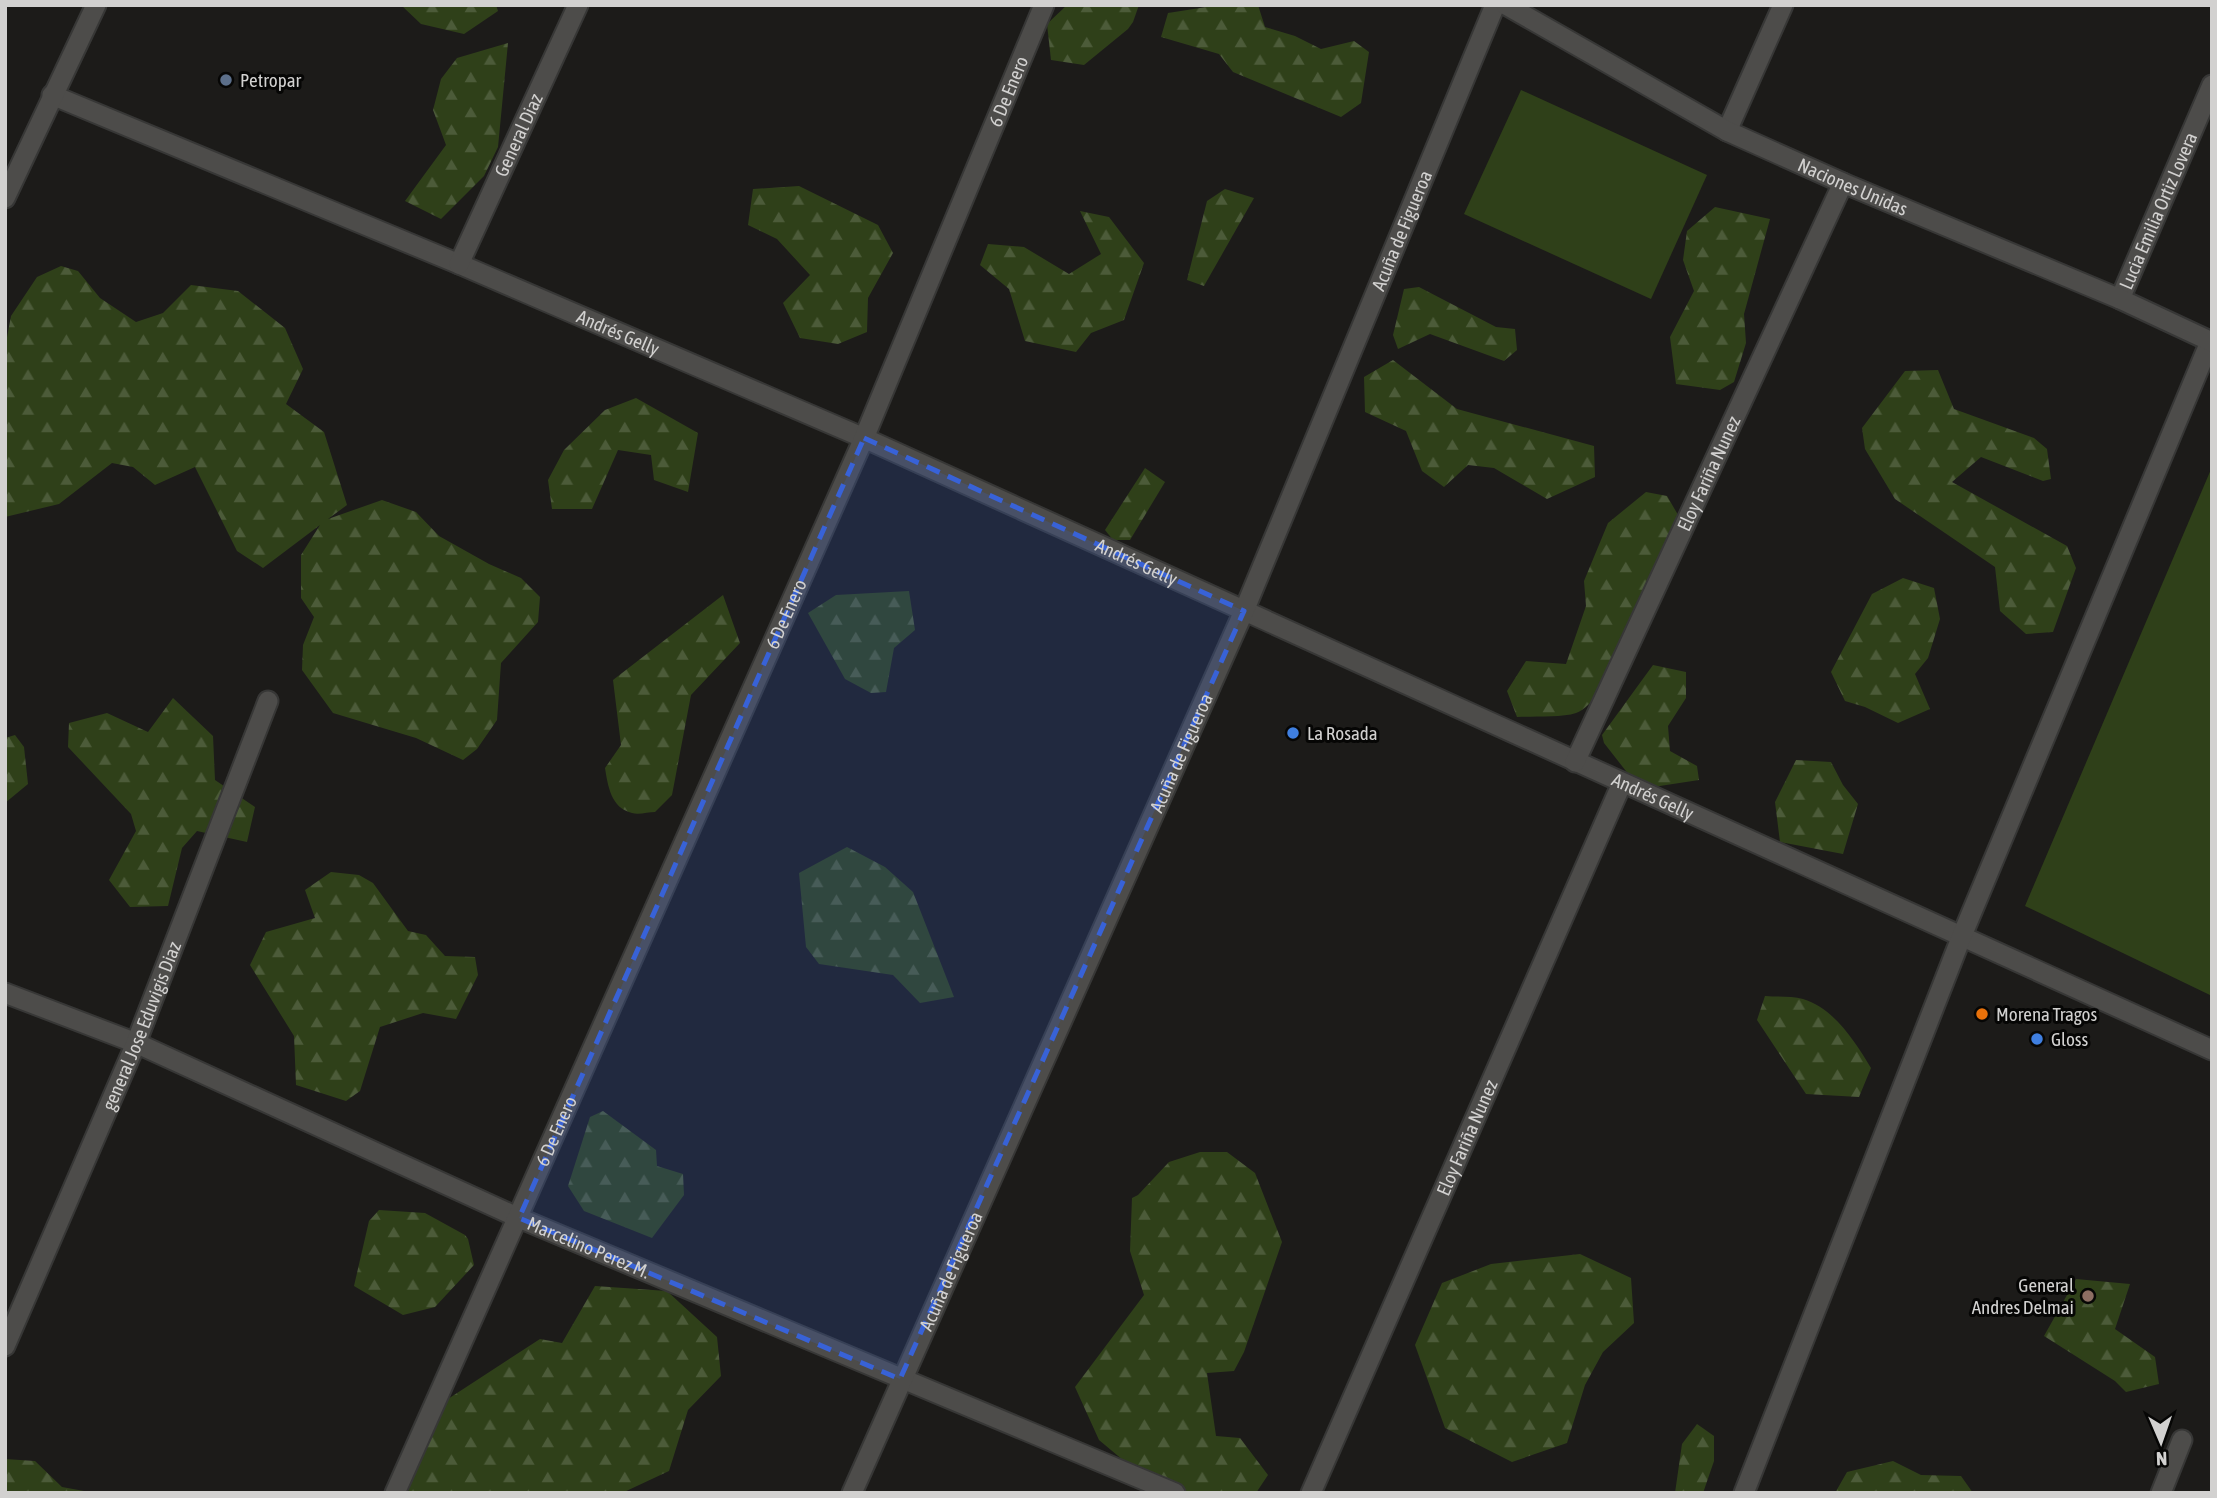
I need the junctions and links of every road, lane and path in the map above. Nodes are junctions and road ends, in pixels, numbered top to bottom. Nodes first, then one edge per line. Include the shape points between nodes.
1 (96, 5) edge
2 (578, 5) edge
3 (1044, 5) edge
4 (1495, 5) edge
5 (1506, 5) edge
6 (1783, 5) edge
7 (2212, 85) edge
8 (52, 95) junction
9 (1727, 131) junction
10 (1843, 184) junction
11 (5, 198) edge
12 (458, 264) junction
13 (2120, 299) junction
14 (2211, 342) edge
15 (864, 438) junction
16 (1244, 611) junction
17 (268, 701) dead end
18 (1575, 762) junction
19 (1622, 783) junction
20 (1961, 938) junction
21 (5, 993) edge
22 (136, 1043) junction
23 (2212, 1050) edge
24 (519, 1218) junction
25 (5, 1346) edge
26 (901, 1379) junction
27 (2182, 1440) dead end
28 (396, 1493) edge
29 (852, 1493) edge
30 (1175, 1493) edge
31 (1311, 1493) edge
32 (1744, 1493) edge
33 (2161, 1493) edge

1 - 8 street
2 - 12 street, General Diaz
3 - 15 street, 6 De Enero
4 - 16 street, Acuña de Figueroa
5 - 9 street, Naciones Unidas
6 - 9 street
7 - 13 street, Lucia Emilia Ortiz Lovera
8 - 11 street
8 - 12 street, Andrés Gelly
9 - 10 street, Naciones Unidas
10 - 13 street, Naciones Unidas
10 - 18 street, Eloy Fariña Nunez
12 - 15 street, Andrés Gelly
13 - 14 street, Naciones Unidas
14 - 20 street
15 - 16 street, Andrés Gelly
15 - 24 street, 6 De Enero
16 - 18 street, Andrés Gelly
16 - 26 street, Acuña de Figueroa
17 - 22 street, general Jose Eduvigis Diaz
18 - 19 street, Andrés Gelly
19 - 20 street, Andrés Gelly
19 - 31 street, Eloy Fariña Nunez
20 - 23 street, Andrés Gelly
20 - 32 street
21 - 22 street, Marcelino Perez M.
22 - 24 street, Marcelino Perez M.
22 - 25 street, general Jose Eduvigis Diaz
24 - 26 street, Marcelino Perez M.
24 - 28 street, 6 De Enero
26 - 29 street, Acuña de Figueroa
26 - 30 street, Marcelino Perez M.
27 - 33 street

